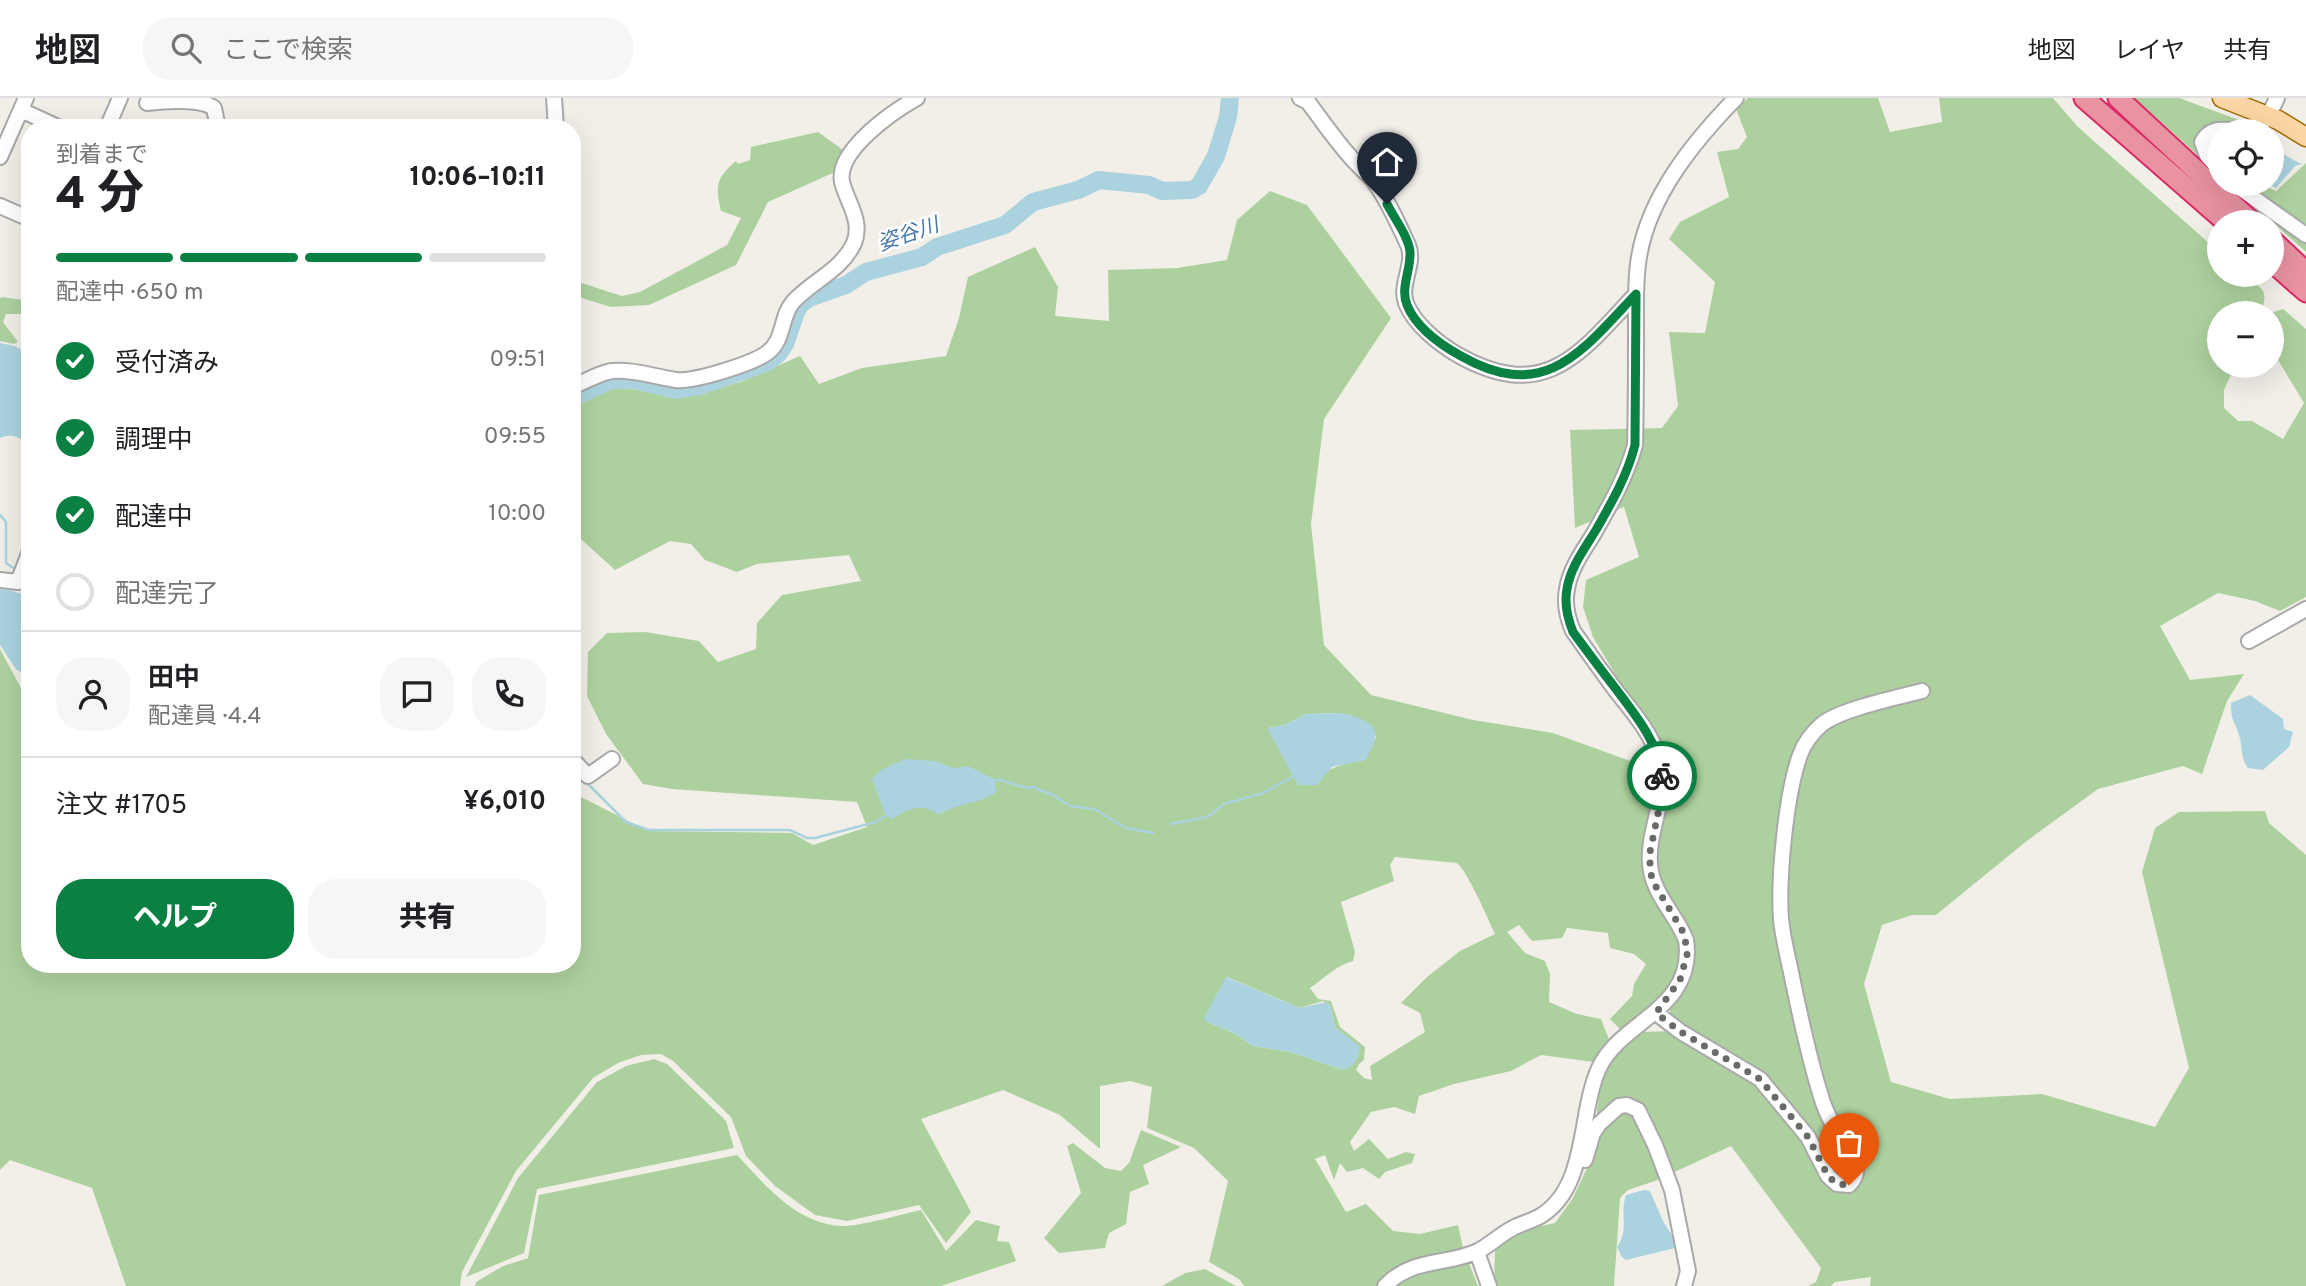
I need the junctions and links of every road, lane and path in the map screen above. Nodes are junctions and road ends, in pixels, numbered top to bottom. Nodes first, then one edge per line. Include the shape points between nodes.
1 (120, 98) edge
2 (554, 98) edge
3 (917, 98) edge
4 (1300, 98) edge
5 (2084, 98) edge
6 (2118, 98) edge
7 (2222, 98) edge
8 (2277, 98) edge
9 (1727, 99) edge
10 (147, 103) edge
11 (24, 104) edge
12 (2269, 116) junction
13 (46, 119) edge
14 (111, 119) edge
15 (216, 119) edge
16 (555, 119) edge
17 (2265, 119) edge
18 (2207, 134) edge
19 (2306, 136) edge
20 (2207, 156) edge
21 (0, 157) edge
22 (2251, 196) edge
23 (0, 206) edge
24 (2212, 210) edge
25 (2239, 210) edge
26 (21, 215) edge
27 (2306, 235) edge
28 (2284, 251) edge
29 (2306, 272) edge
30 (2284, 273) edge
31 (2306, 292) edge
32 (1636, 294) junction
33 (581, 383) edge
34 (21, 576) edge
35 (0, 580) edge
36 (2306, 609) edge
37 (2249, 641) dead end
38 (1922, 691) dead end
39 (612, 759) dead end
40 (581, 769) edge
41 (1656, 1013) junction
42 (1555, 1205) junction
43 (1477, 1252) junction
44 (1385, 1286) edge
45 (1489, 1286) edge
46 (1684, 1286) edge

1 - 14 street
2 - 16 street
3 - 33 street via 875,127 852,152 842,179 858,230 853,244 833,269 791,304 781,336 768,352 697,378 610,371
4 - 32 street via 1379,189 1410,249 1406,302 1446,348 1500,373 1540,373 1587,346
5 - 24 highway
6 - 25 highway
7 - 12 main road
8 - 12 street
9 - 32 street via 1652,214 1639,257
10 - 15 street via 210,105
11 - 13 street
11 - 21 street
12 - 17 street
12 - 19 main road
18 - 20 street via 2202,142
22 - 27 street
23 - 26 street
28 - 29 highway
30 - 31 highway
32 - 41 street via 1635,445 1616,495 1576,563 1565,600 1573,632 1634,713 1659,758 1661,799 1650,852 1652,880 1682,930 1688,951 1680,980
34 - 35 street via 19,582
36 - 37 street
38 - 41 street via 1823,723 1800,755 1790,803 1781,886 1786,950 1821,1097 1853,1155 1855,1179 1841,1185 1828,1176 1808,1137 1753,1073
39 - 40 street via 588,776
41 - 42 street via 1618,1043 1601,1064 1592,1084 1572,1176
42 - 43 street
42 - 46 street via 1566,1205 1573,1194 1599,1124 1619,1106 1633,1106 1655,1145 1672,1191 1688,1271
43 - 44 street via 1404,1271
43 - 45 street

